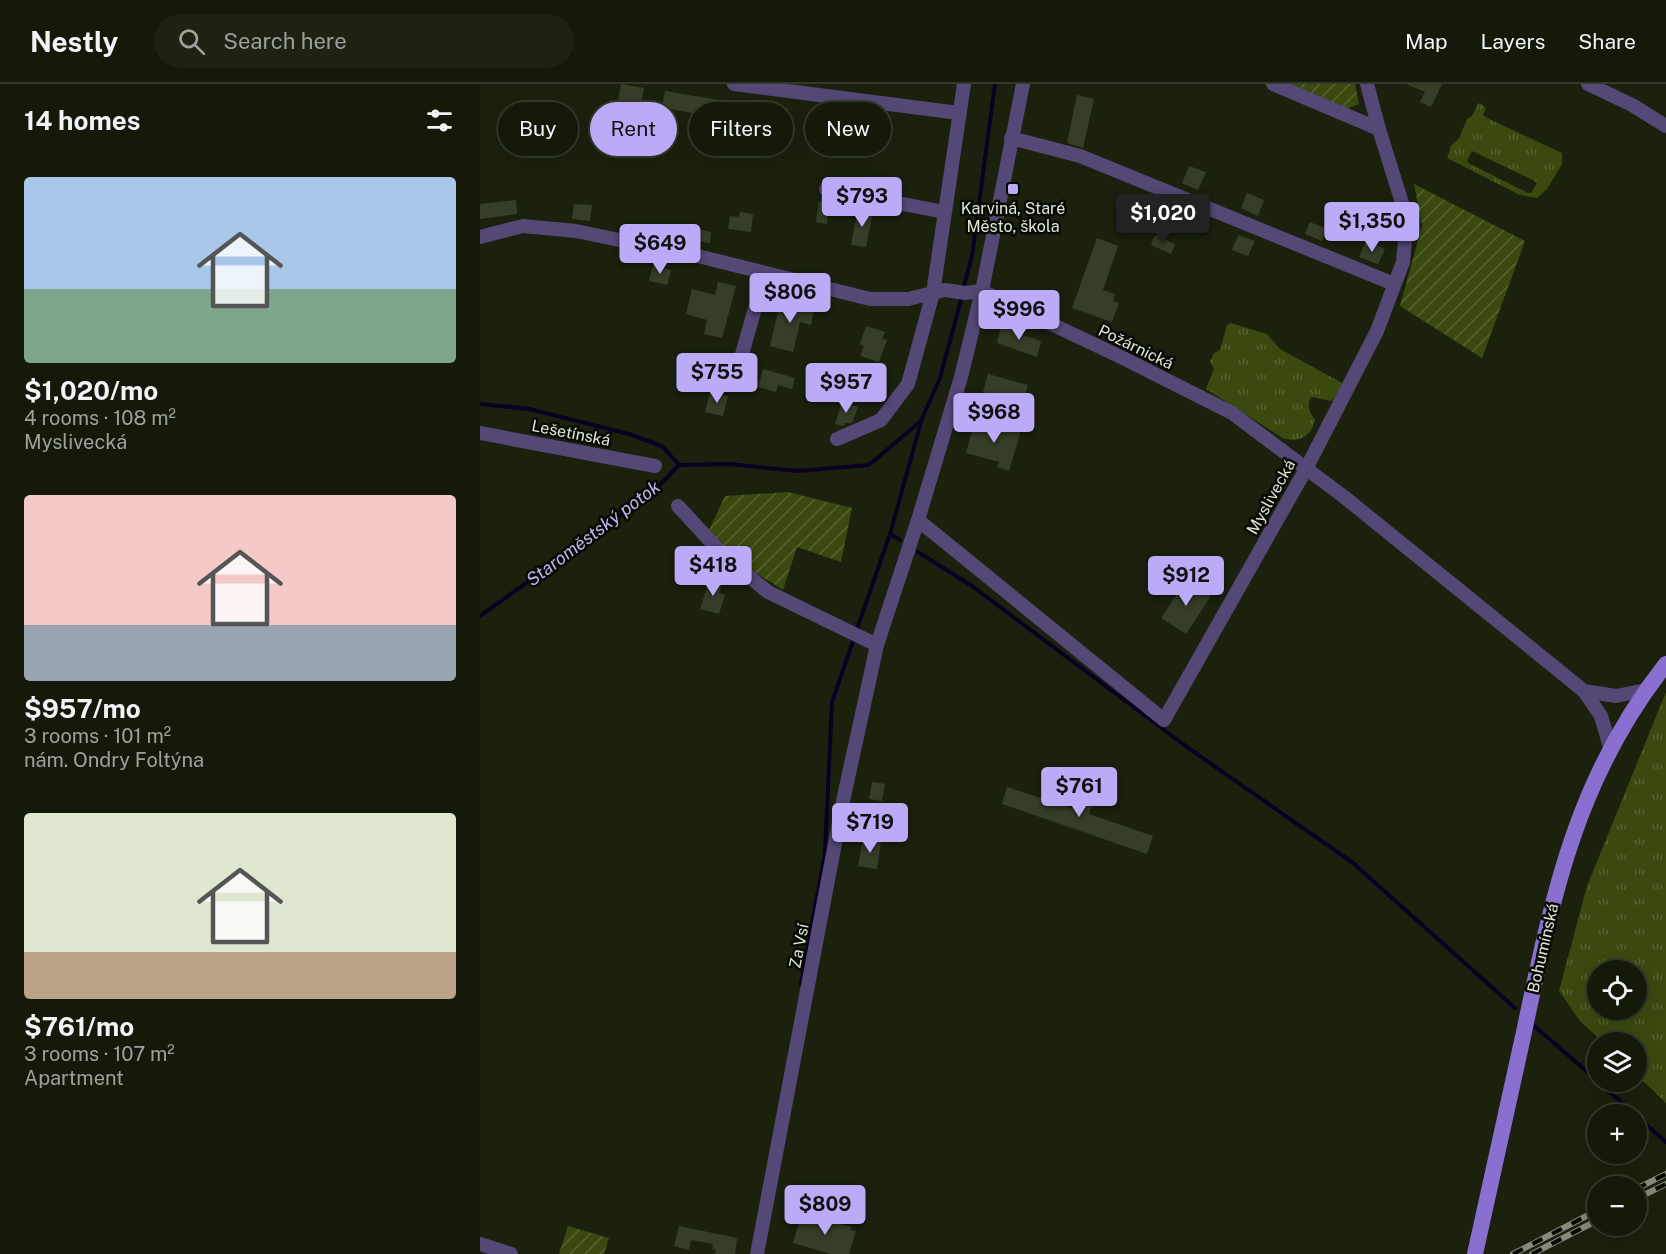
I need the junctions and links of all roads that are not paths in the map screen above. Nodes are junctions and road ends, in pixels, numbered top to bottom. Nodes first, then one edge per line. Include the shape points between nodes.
1 (734, 84) edge
2 (964, 84) edge
3 (1023, 84) edge
4 (1273, 84) edge
5 (1367, 84) edge
6 (1588, 84) edge
7 (959, 113) junction
8 (1666, 126) edge
9 (1379, 129) junction
10 (1011, 138) junction
11 (826, 189) dead end
12 (944, 212) junction
13 (480, 237) edge
14 (765, 273) junction
15 (1394, 284) junction
16 (982, 291) junction
17 (933, 293) junction
18 (735, 379) dead end
19 (480, 433) edge
20 (837, 439) dead end
21 (655, 466) dead end
22 (1306, 469) junction
23 (678, 506) dead end
24 (918, 520) junction
25 (877, 645) junction
26 (1666, 664) edge
27 (1646, 690) junction
28 (1584, 691) junction
29 (1610, 747) junction
30 (480, 1244) edge
31 (511, 1254) edge
32 (758, 1254) edge
33 (1475, 1254) edge

1 - 7 street
2 - 7 street
3 - 10 street, Za Vsí
4 - 9 street
5 - 9 street, Myslivecká
6 - 8 street
7 - 12 street
9 - 15 street, Myslivecká via 1407,219 1403,261
10 - 15 street via 1080,156
10 - 16 street, Za Vsí
11 - 12 street
12 - 17 street
13 - 14 street via 523,226 576,231
14 - 17 street via 870,299 908,299
14 - 18 street
15 - 22 street, Myslivecká via 1377,331
16 - 17 street
16 - 22 street, Požárnická via 1232,413
16 - 24 street, Za Vsí
17 - 20 street via 908,384 881,420
19 - 21 street, Lešetínská
22 - 24 street, Myslivecká via 1164,720
22 - 28 street, Požárnická
23 - 25 street via 724,556 768,592
24 - 25 street, Za Vsí
25 - 32 street, Za Vsí via 843,801
26 - 27 main road, Bohumínská
27 - 28 street via 1616,696
27 - 29 main road, Bohumínská
28 - 29 street via 1600,716
29 - 33 main road, Bohumínská via 1588,795 1560,875
30 - 31 street

